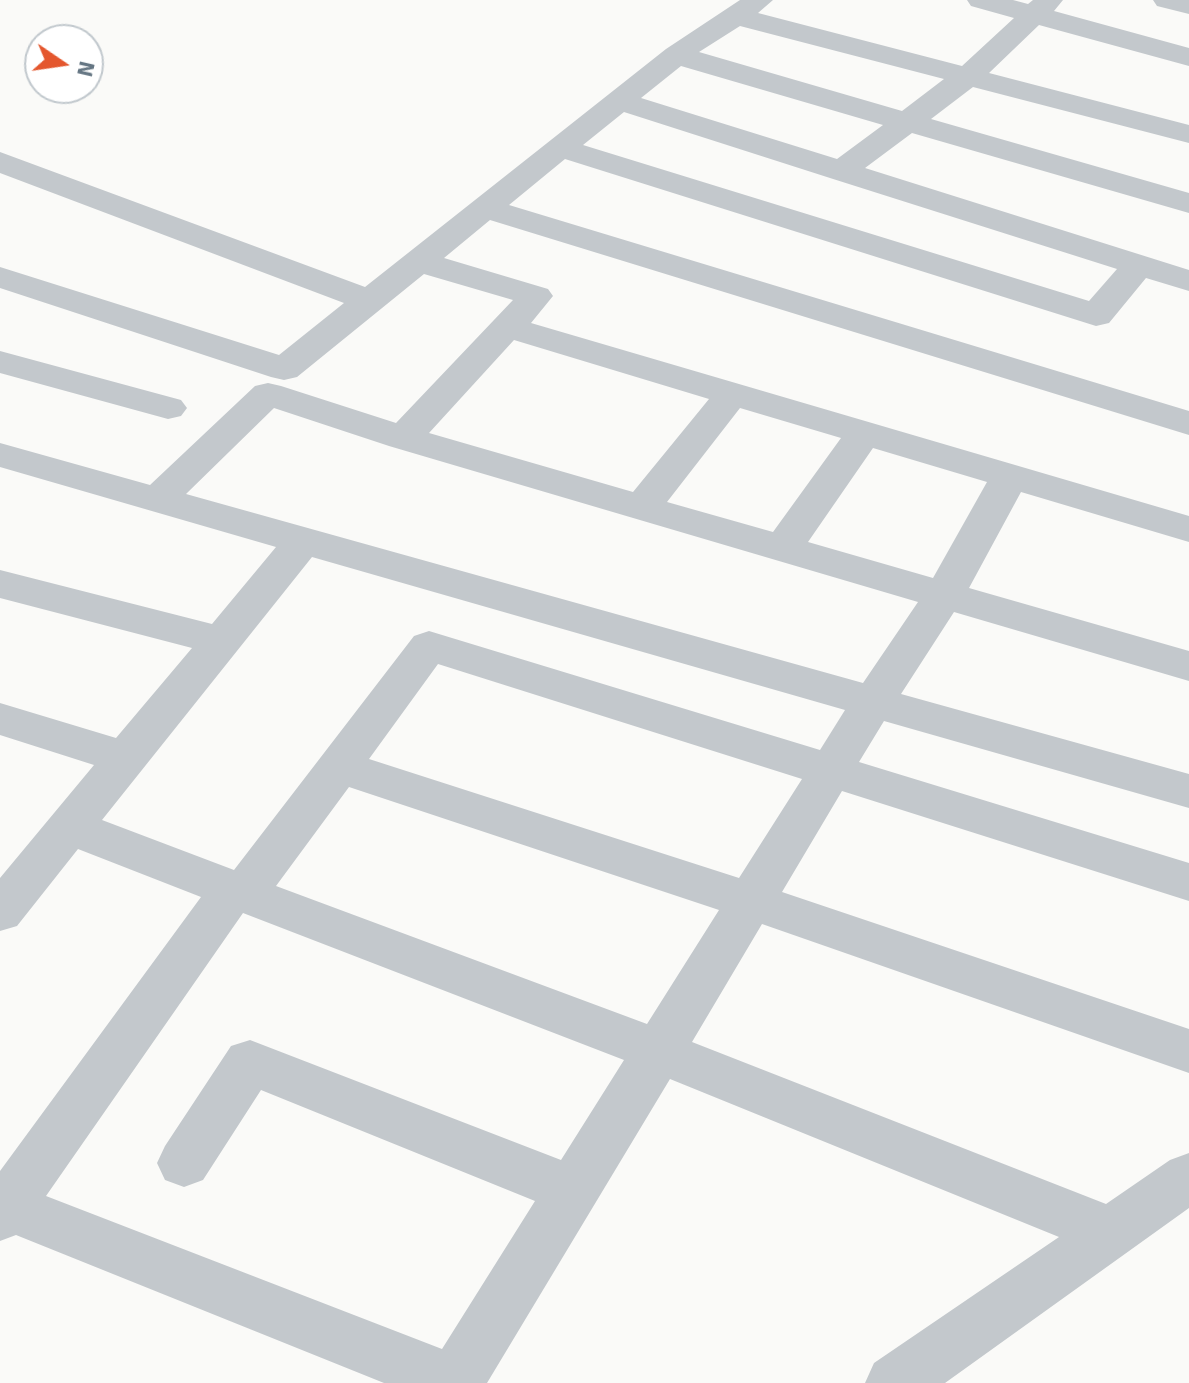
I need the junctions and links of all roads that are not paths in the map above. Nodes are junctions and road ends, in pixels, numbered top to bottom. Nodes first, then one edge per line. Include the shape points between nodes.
1 (981, 0) edge
2 (1167, 0) edge
3 (1189, 6) edge
4 (1042, 7) edge
5 (748, 8) edge
6 (676, 55) junction
7 (1189, 57) edge
8 (968, 76) junction
9 (620, 101) junction
10 (907, 121) junction
11 (1189, 134) edge
12 (561, 148) junction
13 (0, 162) edge
14 (841, 171) junction
15 (1189, 203) edge
16 (487, 209) junction
17 (421, 262) junction
18 (1139, 265) junction
19 (0, 277) edge
20 (1189, 281) edge
21 (370, 301) junction
22 (507, 327) junction
23 (0, 362) edge
24 (732, 394) junction
25 (168, 408) dead end
26 (1189, 423) edge
27 (864, 433) junction
28 (403, 438) junction
29 (0, 455) edge
30 (1010, 476) junction
31 (158, 499) junction
32 (642, 507) junction
33 (1189, 529) edge
34 (304, 540) junction
35 (783, 548) junction
36 (0, 584) edge
37 (944, 595) junction
38 (221, 641) junction
39 (1189, 666) edge
40 (873, 702) junction
41 (0, 719) edge
42 (126, 758) junction
43 (339, 766) junction
44 (829, 772) junction
45 (1189, 791) edge
46 (70, 827) junction
47 (1189, 882) edge
48 (9, 888) edge
49 (238, 891) junction
50 (751, 901) junction
51 (658, 1051) junction
52 (1189, 1051) edge
53 (184, 1163) dead end
54 (1189, 1177) edge
55 (572, 1190) junction
56 (2, 1209) edge
57 (1112, 1232) junction
58 (455, 1383) edge
59 (895, 1383) edge

1 - 4 street
2 - 3 street
4 - 7 street
4 - 8 street
5 - 6 street
5 - 8 street
6 - 9 street
6 - 10 street
8 - 10 street
8 - 11 street
9 - 12 street
9 - 14 street
10 - 14 street
10 - 15 street
12 - 16 street
12 - 18 street via 1096,315
13 - 21 street
14 - 18 street
16 - 17 street
16 - 26 street
17 - 21 street
17 - 22 street via 536,296
18 - 20 street
19 - 21 street via 284,369
22 - 24 street
22 - 28 street
23 - 25 street
24 - 27 street
24 - 32 street
27 - 30 street
27 - 35 street
28 - 31 street via 268,394
28 - 32 street
29 - 31 street
30 - 33 street
30 - 37 street
31 - 34 street
32 - 35 street
34 - 38 street
34 - 40 street
35 - 37 street
36 - 38 street
37 - 39 street
37 - 40 street
38 - 42 street
40 - 44 street
40 - 45 street
41 - 42 street
42 - 46 street
43 - 44 street via 429,646
43 - 49 street
43 - 50 street
44 - 47 street
44 - 50 street
46 - 48 street
46 - 49 street
49 - 51 street
49 - 56 street
50 - 51 street
50 - 52 street
51 - 55 street
51 - 57 street
53 - 55 street via 250,1062
54 - 57 street
55 - 58 street
56 - 58 street
57 - 59 street

